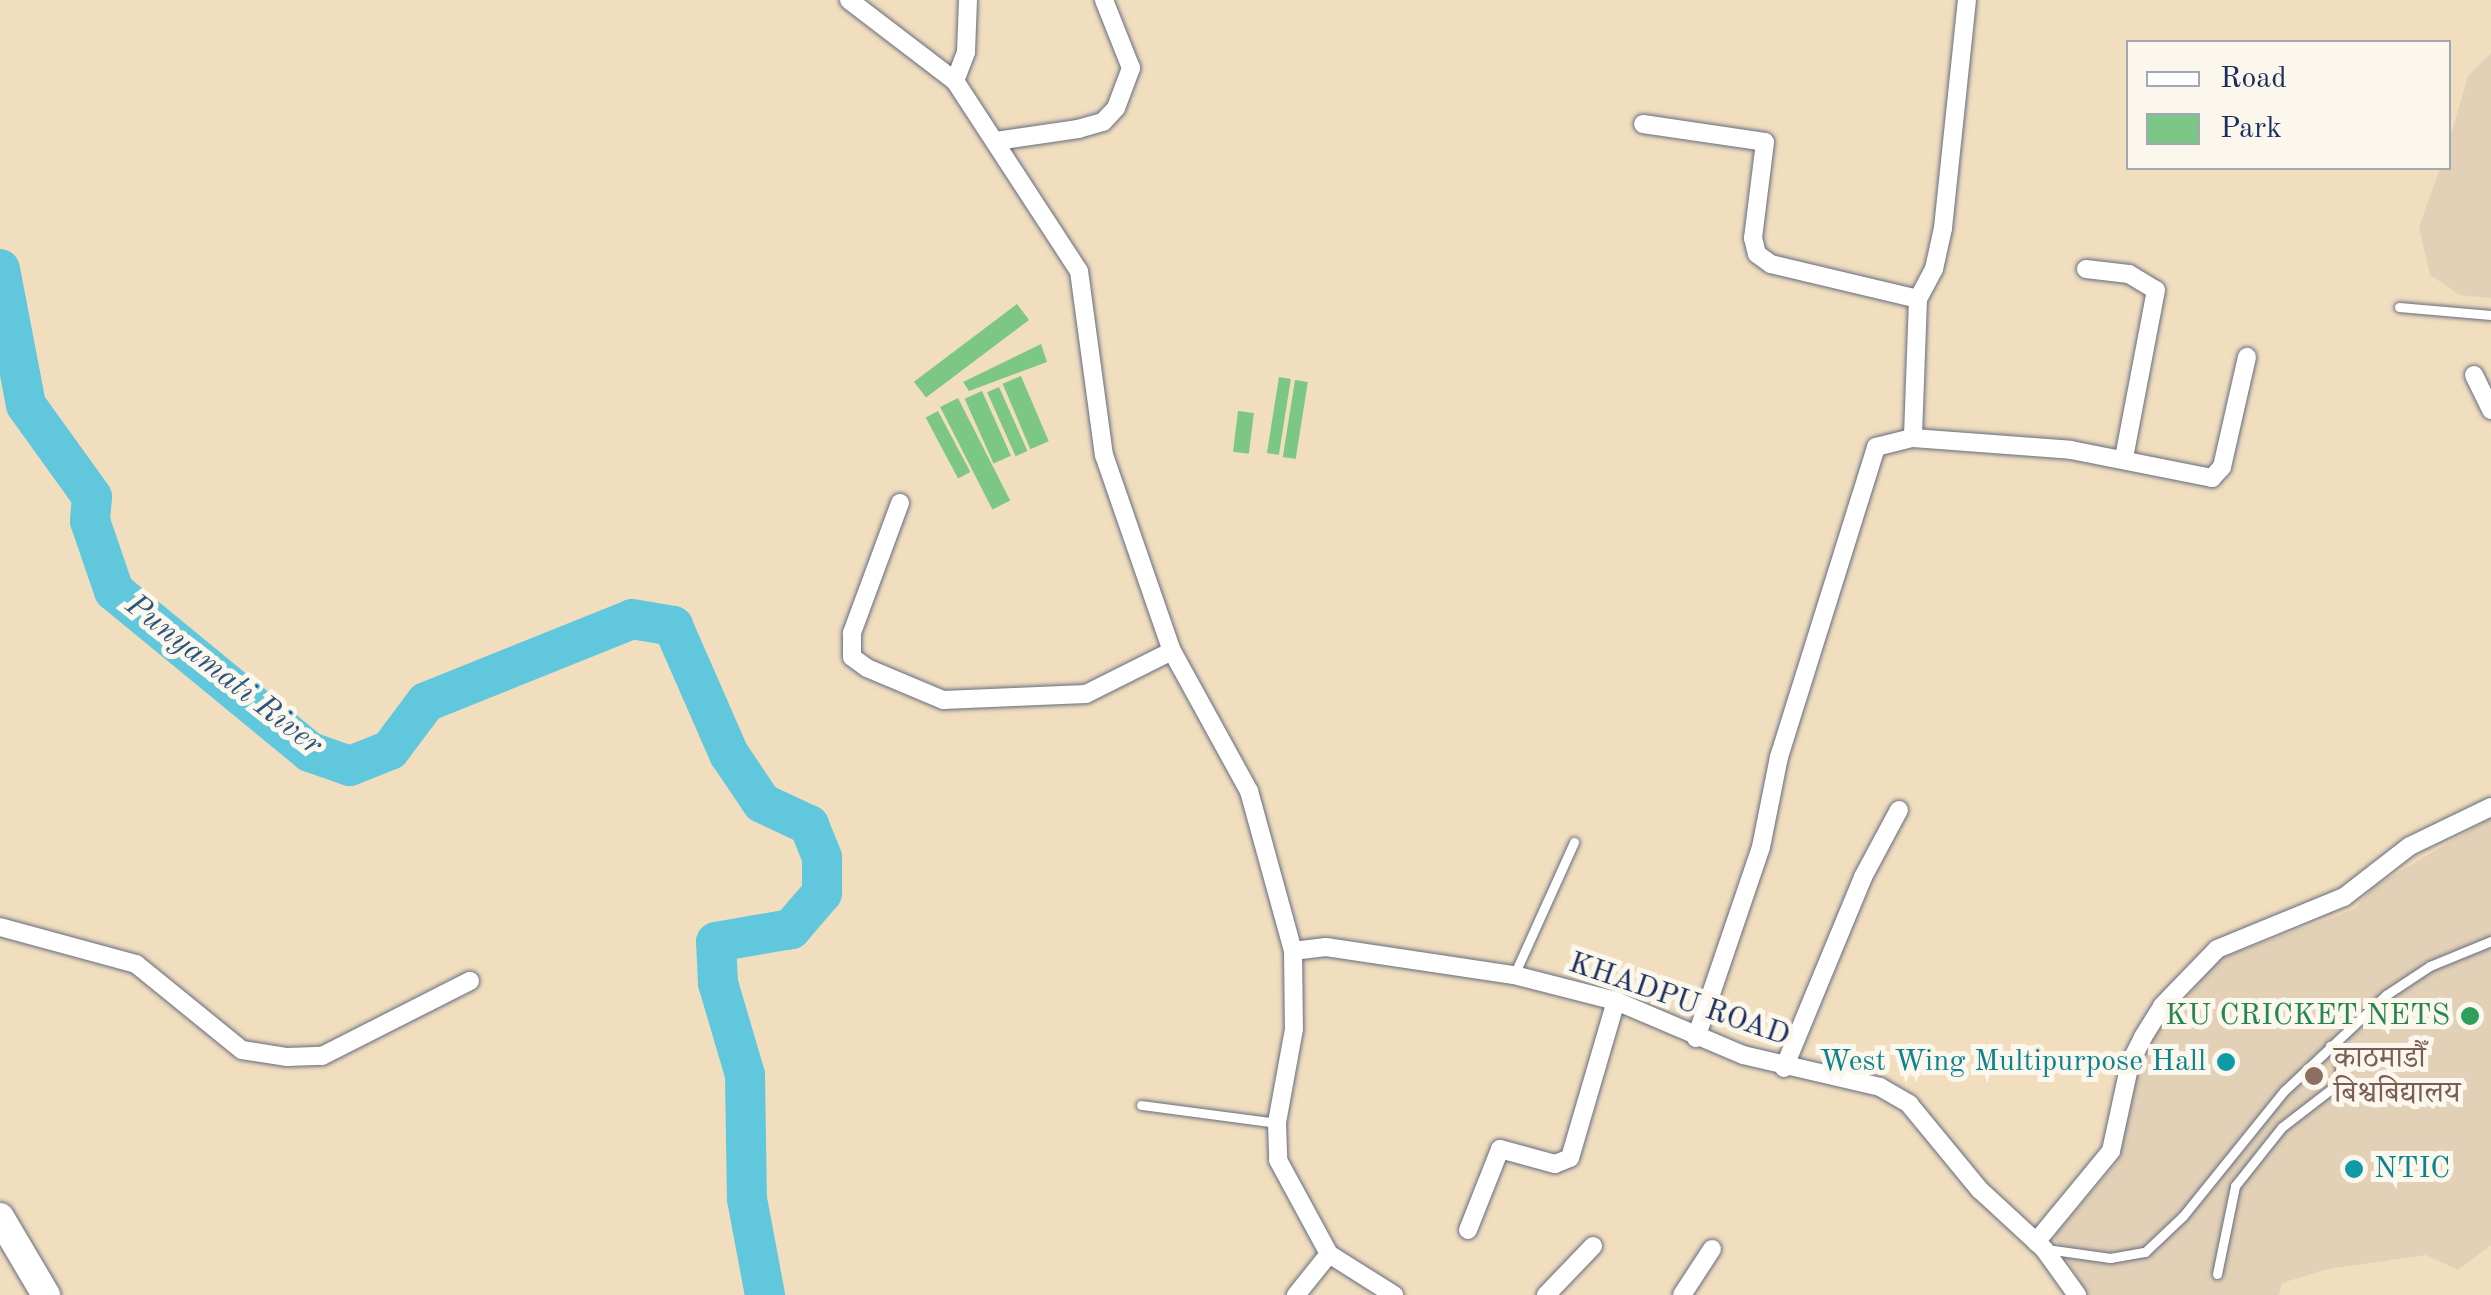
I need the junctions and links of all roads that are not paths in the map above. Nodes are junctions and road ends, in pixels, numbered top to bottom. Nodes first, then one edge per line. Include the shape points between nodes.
1 (848, 0) edge
2 (968, 0) edge
3 (1104, 0) edge
4 (1966, 0) edge
5 (955, 81) junction
6 (1643, 124) dead end
7 (996, 141) junction
8 (2086, 270) dead end
9 (1918, 299) junction
10 (2399, 307) dead end
11 (2491, 316) edge
12 (2247, 357) dead end
13 (2474, 375) dead end
14 (2491, 410) edge
15 (1913, 438) junction
16 (2124, 457) junction
17 (900, 502) dead end
18 (1172, 651) junction
19 (2491, 808) edge
20 (1899, 810) dead end
21 (1574, 842) dead end
22 (0, 927) edge
23 (2491, 941) edge
24 (1293, 951) junction
25 (1514, 975) junction
26 (470, 981) dead end
27 (1616, 1002) junction
28 (1696, 1038) junction
29 (2330, 1046) junction
30 (1784, 1068) junction
31 (1141, 1105) dead end
32 (1277, 1122) junction
33 (0, 1217) edge
34 (1468, 1230) dead end
35 (2040, 1245) junction
36 (1593, 1246) dead end
37 (1712, 1249) dead end
38 (1329, 1254) junction
39 (2217, 1274) dead end
40 (46, 1295) edge
41 (1296, 1295) edge
42 (1394, 1295) edge
43 (1546, 1295) edge
44 (1682, 1295) edge
45 (2077, 1295) edge

1 - 5 street
2 - 5 street via 966,52
3 - 7 street via 1131,68 1116,108 1103,122 1078,129
4 - 9 street via 1943,228 1934,270
5 - 7 street
6 - 9 street via 1764,142 1757,254 1771,264
7 - 18 street via 1079,271 1104,455
8 - 16 street via 2129,274 2156,290
9 - 15 street
10 - 11 lane
12 - 16 street via 2222,467 2212,478
13 - 14 street
15 - 16 street
15 - 28 street via 1890,440 1870,460 1862,507 1779,757 1760,846
17 - 18 street via 852,633 852,657 868,668 943,700 1086,694
18 - 24 street via 1249,791
19 - 35 street via 2410,846 2344,898 2217,949 2143,1036 2130,1063 2111,1152
20 - 30 street via 1863,877
21 - 25 lane
22 - 26 street via 143,969 242,1050 288,1058 322,1056
23 - 29 lane via 2410,976
24 - 25 street, KHADPU ROAD via 1326,947
24 - 32 street via 1294,1029
25 - 27 street, KHADPU ROAD
27 - 28 street, KHADPU ROAD
27 - 34 street via 1570,1158 1555,1164 1500,1149
28 - 30 street, KHADPU ROAD
29 - 35 lane via 2145,1252 2110,1258
29 - 39 lane via 2340,1060 2338,1083 2282,1127 2235,1186
30 - 35 street, KHADPU ROAD via 1880,1088 1909,1104 1980,1190
31 - 32 lane
32 - 38 street via 1278,1160
33 - 40 main road
35 - 45 street, KHADPU ROAD
36 - 43 street
37 - 44 street
38 - 41 street
38 - 42 street

